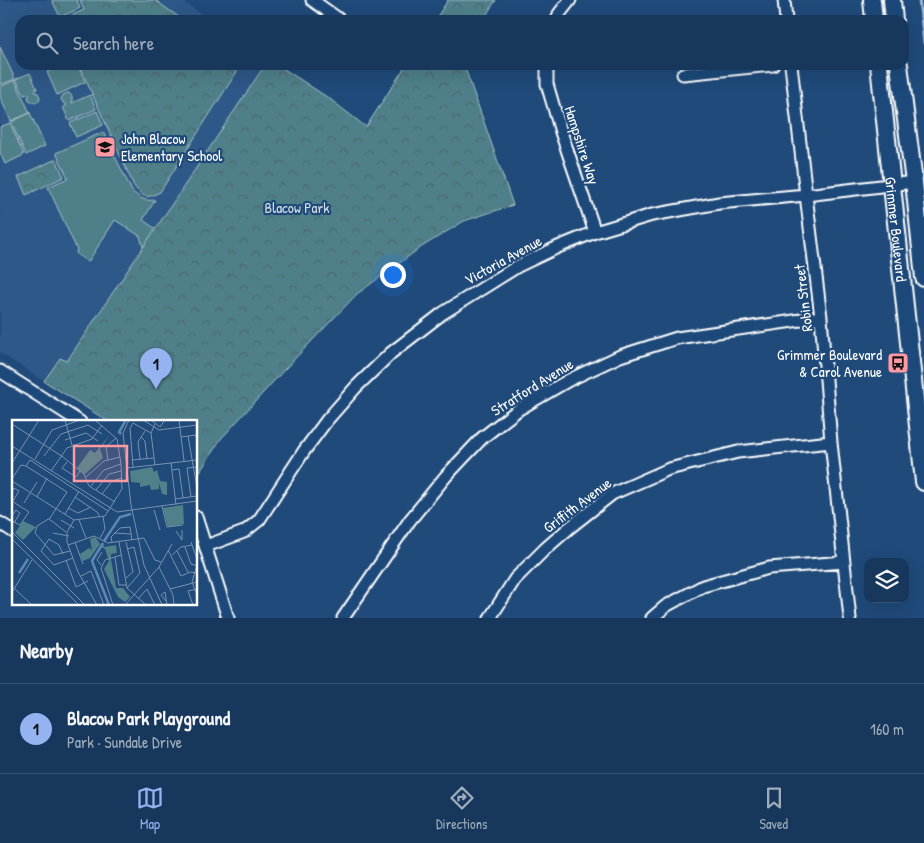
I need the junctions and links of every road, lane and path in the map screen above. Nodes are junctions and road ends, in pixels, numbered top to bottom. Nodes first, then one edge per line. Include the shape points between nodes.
1 (312, 0) edge
2 (570, 0) edge
3 (784, 0) edge
4 (872, 0) edge
5 (892, 0) edge
6 (333, 15) edge
7 (559, 15) edge
8 (786, 15) edge
9 (874, 15) edge
10 (894, 15) edge
11 (547, 70) edge
12 (723, 70) edge
13 (792, 70) edge
14 (880, 70) edge
15 (900, 70) edge
16 (683, 74) dead end
17 (914, 182) junction
18 (891, 185) junction
19 (806, 195) junction
20 (595, 232) junction
21 (924, 278) edge
22 (821, 317) junction
23 (0, 371) edge
24 (919, 387) edge
25 (77, 420) edge
26 (831, 442) junction
27 (924, 482) edge
28 (0, 523) edge
29 (198, 523) edge
30 (12, 531) edge
31 (206, 546) junction
32 (844, 562) junction
33 (228, 618) edge
34 (344, 618) edge
35 (490, 618) edge
36 (652, 618) edge
37 (850, 618) edge

1 - 6 street
2 - 7 street
3 - 8 street
4 - 9 main road
5 - 10 main road
11 - 20 street, Hampshire Way via 547,84 561,132
12 - 16 street
13 - 19 street, Robin Street
14 - 18 main road, Grimmer Boulevard
15 - 17 main road, Grimmer Boulevard
17 - 18 street, Victoria Avenue
17 - 21 main road, Grimmer Boulevard
18 - 19 street, Victoria Avenue
18 - 24 main road, Grimmer Boulevard
19 - 20 street, Victoria Avenue via 719,203 652,215
19 - 22 street, Robin Street
20 - 31 street, Victoria Avenue via 518,266 443,313 391,353 327,420 259,520 244,532
22 - 26 street, Robin Street
22 - 34 street, Stratford Avenue via 677,338 620,356 519,409 482,438 446,476 410,520
23 - 25 street
24 - 27 main road, Grimmer Boulevard
26 - 32 street, Robin Street
26 - 35 street, Griffith Avenue via 738,452 669,469 612,494 545,549 515,579
28 - 30 street
29 - 31 street
31 - 33 street
32 - 36 street via 769,568 703,586 666,606
32 - 37 street, Robin Street

